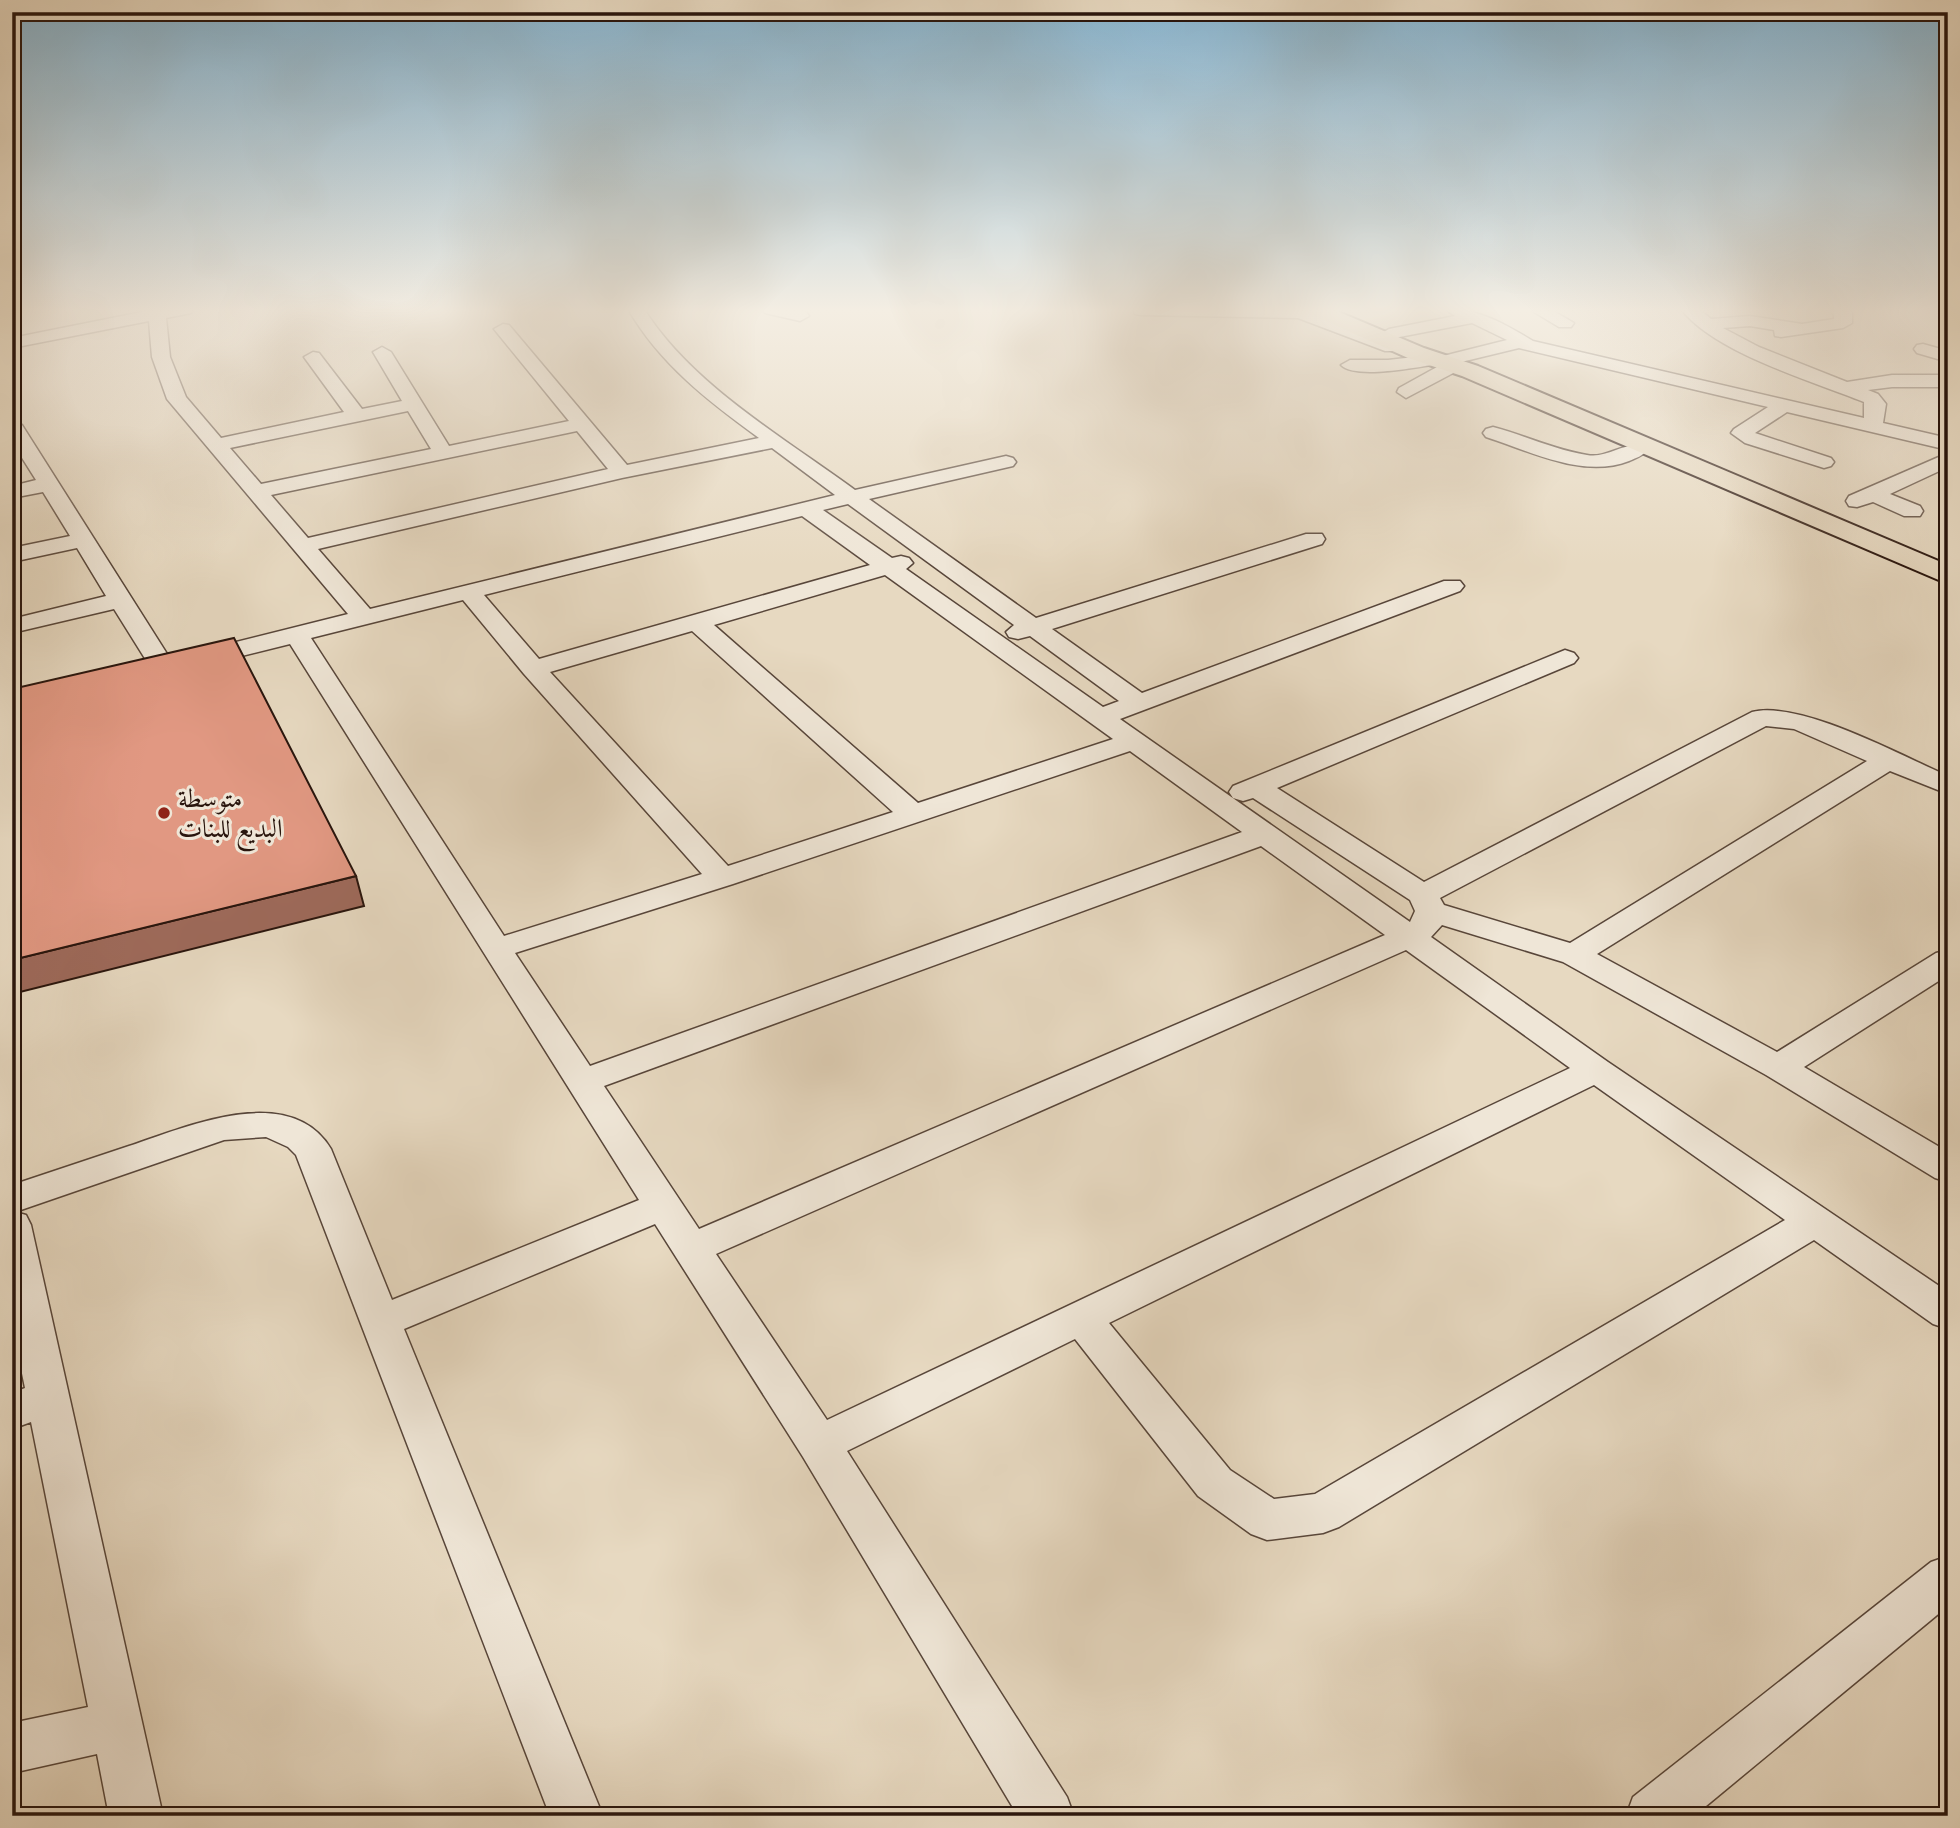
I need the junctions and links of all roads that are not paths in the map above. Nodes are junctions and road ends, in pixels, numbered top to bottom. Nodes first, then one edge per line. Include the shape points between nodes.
1 (175, 394) edge
2 (341, 394) edge
3 (407, 394) edge
4 (557, 394) edge
5 (718, 394) edge
6 (1504, 394) edge
7 (1525, 394) edge
8 (1731, 394) edge
9 (1864, 394) edge
10 (413, 404) junction
11 (1782, 407) junction
12 (357, 416) junction
13 (582, 424) junction
14 (12, 425) edge
15 (1873, 427) junction
16 (1493, 433) dead end
17 (777, 441) junction
18 (1948, 444) edge
19 (217, 445) junction
20 (1637, 450) junction
21 (443, 453) junction
22 (1948, 459) edge
23 (1006, 462) dead end
24 (1824, 462) dead end
25 (622, 472) junction
26 (49, 484) junction
27 (12, 492) edge
28 (255, 492) junction
29 (851, 497) junction
30 (807, 509) junction
31 (1912, 511) dead end
32 (1314, 539) dead end
33 (84, 540) junction
34 (302, 546) junction
35 (931, 553) junction
36 (12, 555) edge
37 (890, 567) junction
38 (1948, 575) edge
39 (1452, 586) dead end
40 (1948, 586) edge
41 (468, 591) junction
42 (121, 600) junction
43 (363, 616) junction
44 (697, 623) junction
45 (12, 626) edge
46 (1033, 627) junction
47 (296, 634) junction
48 (993, 640) junction
49 (1565, 658) dead end
50 (163, 668) junction
51 (533, 668) junction
52 (138, 674) edge
53 (1139, 703) junction
54 (1101, 717) junction
55 (1134, 741) junction
56 (1887, 761) junction
57 (1948, 786) edge
58 (1256, 787) junction
59 (1220, 802) junction
60 (913, 814) junction
61 (1265, 834) junction
62 (722, 878) junction
63 (1421, 914) junction
64 (496, 949) junction
65 (1574, 955) junction
66 (1948, 960) edge
67 (1778, 1067) junction
68 (1596, 1070) junction
69 (583, 1082) junction
70 (1948, 1169) edge
71 (12, 1199) edge
72 (664, 1205) junction
73 (1813, 1222) junction
74 (12, 1225) edge
75 (692, 1248) junction
76 (1948, 1313) edge
77 (1081, 1318) junction
78 (380, 1322) junction
79 (30, 1404) edge
80 (819, 1444) junction
81 (1948, 1577) edge
82 (117, 1725) junction
83 (12, 1748) edge
84 (136, 1816) edge
85 (578, 1816) edge
86 (1048, 1816) edge
87 (1652, 1816) edge

1 - 19 street
2 - 12 street
3 - 10 street
4 - 13 street
5 - 17 street
6 - 20 main road
7 - 38 main road
8 - 11 street
9 - 15 street via 1876,404
10 - 12 street
10 - 21 street
11 - 15 street
11 - 24 street via 1741,433
12 - 19 street
13 - 21 street
13 - 25 street
14 - 26 street
15 - 18 street
16 - 20 street via 1587,461 1610,461
17 - 25 street
17 - 29 street
19 - 28 street
20 - 40 main road
21 - 28 street
22 - 31 street via 1865,497
23 - 29 street
25 - 34 street
26 - 27 street
26 - 33 street
28 - 34 street
29 - 30 street
29 - 35 street
30 - 37 street
30 - 41 street
32 - 46 street
33 - 36 street
33 - 42 street
34 - 43 street
35 - 37 street
35 - 46 street
37 - 44 street
37 - 48 street
39 - 53 street
41 - 43 street
41 - 51 street
42 - 45 street
42 - 50 street
43 - 47 street
44 - 51 street
44 - 60 street
46 - 48 street
46 - 53 street
47 - 50 street
47 - 64 street
48 - 54 street
49 - 58 street
50 - 52 street
51 - 62 street
53 - 54 street
54 - 55 street
55 - 59 street
55 - 60 street
56 - 57 street
56 - 63 street via 1803,723 1761,718
56 - 65 street
58 - 59 street
58 - 63 street
59 - 61 street
60 - 62 street
61 - 63 street
61 - 69 street
62 - 64 street
63 - 65 street
63 - 68 street
63 - 75 street
64 - 69 street
65 - 67 street
66 - 67 street
67 - 70 street
68 - 73 street
68 - 77 street
69 - 72 street
71 - 78 street via 220,1128 266,1125 286,1130 312,1149
72 - 75 street
72 - 78 street
73 - 76 street
73 - 77 street via 1323,1513 1267,1520 1214,1483
74 - 79 street
75 - 80 street
77 - 80 street
78 - 85 street
79 - 82 street
80 - 86 street
81 - 87 street
82 - 83 street
82 - 84 street

